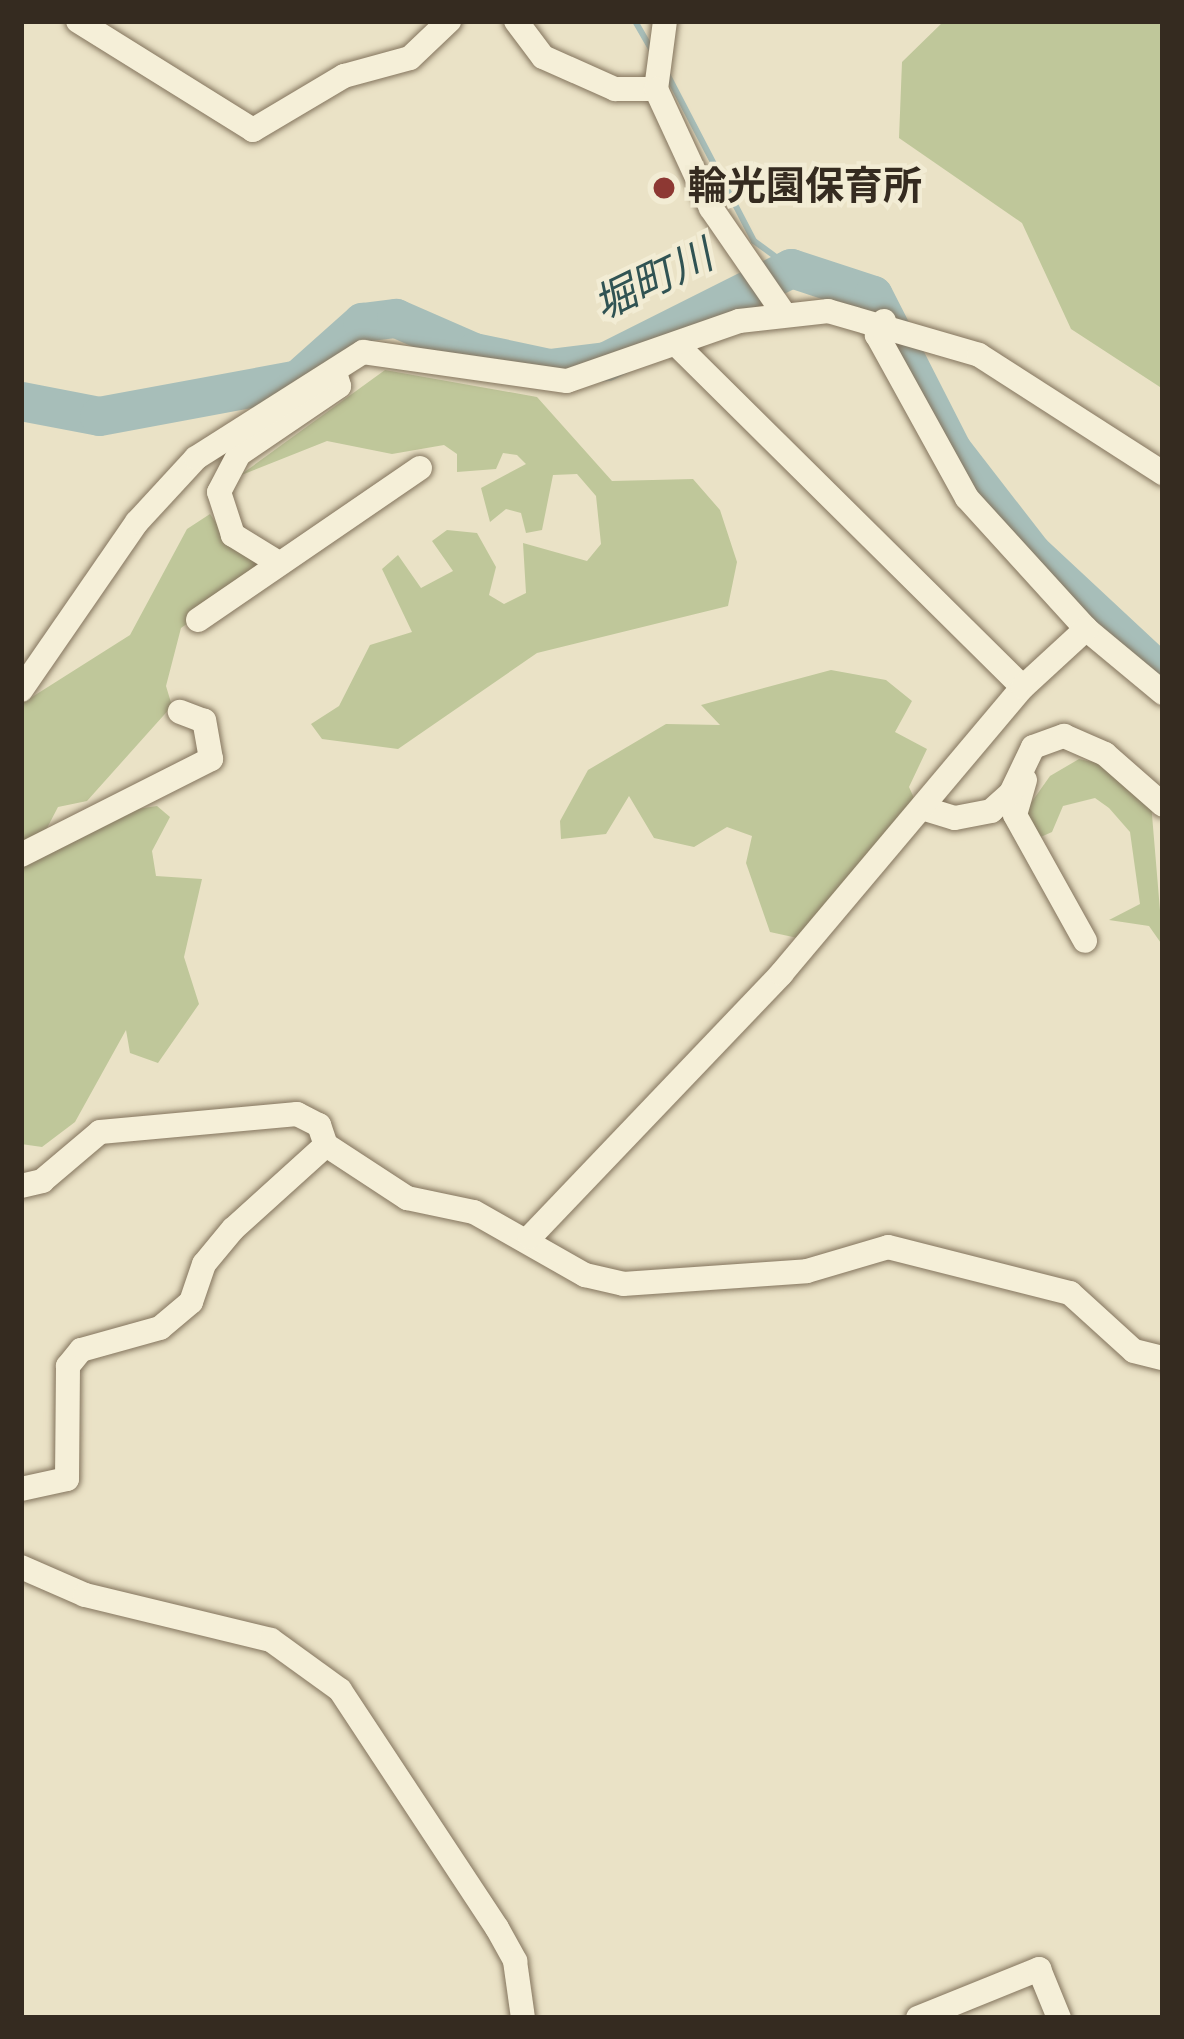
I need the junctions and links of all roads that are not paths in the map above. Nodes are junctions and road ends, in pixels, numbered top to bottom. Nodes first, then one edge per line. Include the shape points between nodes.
1 (78, 21) edge
2 (449, 21) edge
3 (516, 21) edge
4 (665, 21) edge
5 (656, 89) junction
6 (772, 315) junction
7 (884, 322) junction
8 (677, 345) junction
9 (334, 370) junction
10 (420, 468) dead end
11 (1163, 473) edge
12 (278, 562) junction
13 (198, 620) dead end
14 (1086, 629) junction
15 (1023, 687) junction
16 (21, 690) edge
17 (1163, 693) edge
18 (180, 712) dead end
19 (1021, 773) junction
20 (1163, 805) edge
21 (922, 808) junction
22 (21, 856) edge
23 (1085, 941) dead end
24 (326, 1145) junction
25 (21, 1186) edge
26 (530, 1237) junction
27 (1163, 1358) edge
28 (21, 1489) edge
29 (21, 1567) edge
30 (523, 2018) edge
31 (918, 2018) edge
32 (1059, 2018) edge

1 - 2 street via 253,130 344,76 410,58
3 - 5 street via 543,57 616,89
4 - 5 street
5 - 6 street
6 - 7 street
6 - 8 street
7 - 11 street via 979,355
7 - 14 street via 877,335 967,498
8 - 9 street via 567,381 363,352
8 - 15 street
9 - 12 street via 339,386 239,454 219,492 233,535
9 - 16 street via 196,458 137,522
10 - 12 street
12 - 13 street
14 - 15 street
14 - 17 street
15 - 21 street
18 - 22 street via 204,721 211,759
19 - 20 street via 1033,747 1064,736 1105,754
19 - 21 street via 991,811 955,818
19 - 23 street via 1029,788 1015,815
21 - 26 street via 781,974
24 - 25 street via 320,1125 297,1114 100,1132 42,1181
24 - 26 street via 407,1198
24 - 28 street via 233,1229 176,1315 81,1350 68,1366 67,1479
26 - 27 street via 585,1275 622,1284 807,1271 888,1247 942,1256 1070,1293 1134,1351
29 - 30 street via 86,1595 271,1640 340,1690 497,1928 515,1961
31 - 32 street via 1039,1969

